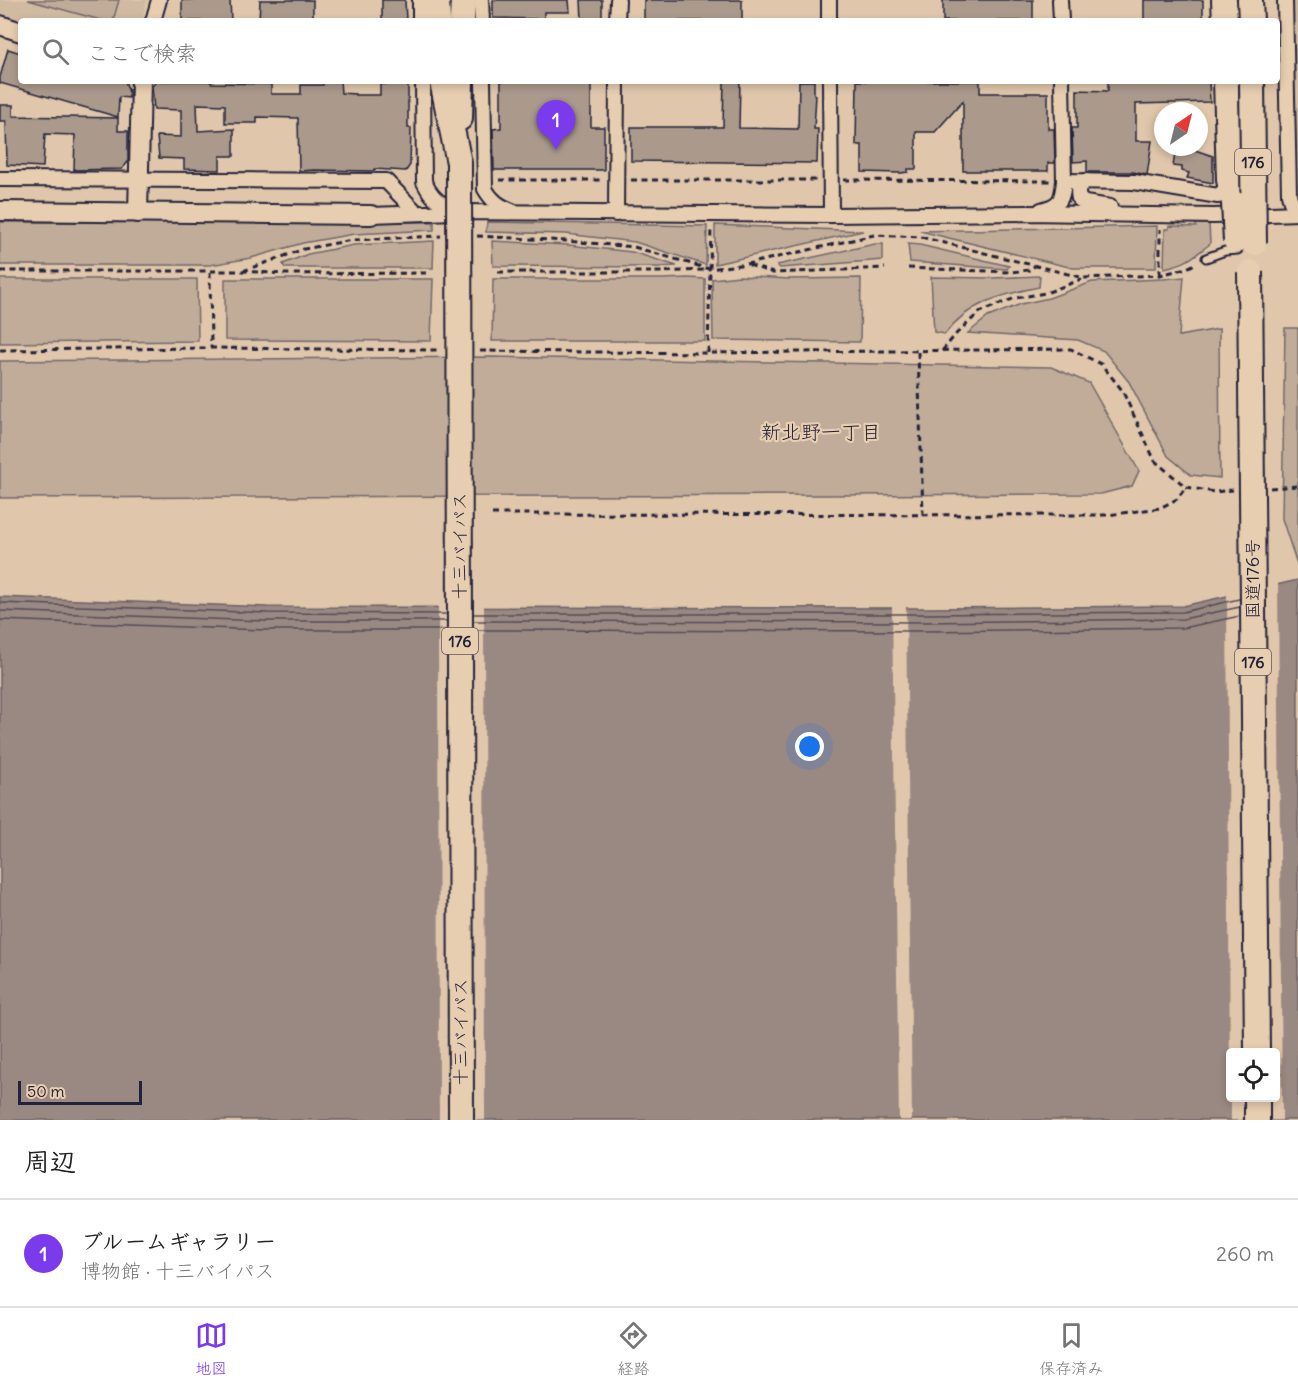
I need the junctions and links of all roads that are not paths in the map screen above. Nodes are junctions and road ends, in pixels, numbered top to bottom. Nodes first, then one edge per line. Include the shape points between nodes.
1 (159, 0) edge
2 (420, 0) edge
3 (437, 0) edge
4 (463, 0) edge
5 (481, 0) edge
6 (618, 0) edge
7 (829, 0) edge
8 (1060, 0) edge
9 (1224, 0) edge
10 (1250, 0) edge
11 (1286, 0) edge
12 (154, 18) edge
13 (420, 18) edge
14 (438, 18) edge
15 (462, 18) edge
16 (482, 18) edge
17 (617, 18) edge
18 (829, 18) edge
19 (1060, 18) edge
20 (1225, 18) edge
21 (1251, 18) edge
22 (0, 26) edge
23 (18, 31) edge
24 (141, 84) edge
25 (423, 84) edge
26 (443, 84) edge
27 (461, 84) edge
28 (483, 84) edge
29 (617, 84) edge
30 (830, 84) edge
31 (1062, 84) edge
32 (1226, 84) edge
33 (1252, 84) edge
34 (459, 163) junction
35 (0, 179) edge
36 (138, 180) junction
37 (1064, 181) junction
38 (1086, 181) junction
39 (1231, 191) junction
40 (1298, 208) edge
41 (0, 211) edge
42 (455, 212) junction
43 (138, 213) junction
44 (417, 213) junction
45 (516, 213) junction
46 (1028, 213) junction
47 (1298, 213) edge
48 (371, 214) joint
49 (616, 214) junction
50 (831, 215) junction
51 (1160, 215) junction
52 (1247, 251) junction
53 (1206, 258) road end
54 (1257, 1048) edge
55 (1257, 1102) edge
56 (461, 1120) edge
57 (1257, 1120) edge

1 - 12 street
2 - 13 street
3 - 14 highway
4 - 15 highway
5 - 16 street
6 - 17 street
7 - 18 street
8 - 19 street
9 - 20 highway
10 - 21 highway
11 - 40 street via 1289,194
22 - 23 street
24 - 36 street
25 - 42 street via 424,182 436,200
26 - 34 highway, 176
27 - 34 highway, 十三バイパス / 176
28 - 45 street via 486,189 492,200
29 - 49 street
30 - 50 street
31 - 37 street
32 - 39 highway, 国道176号 / 176
33 - 52 highway, 国道176号 / 176, bridge
34 - 56 highway, 十三バイパス / 176, bridge
35 - 36 street
36 - 43 street
36 - 44 street via 386,181
37 - 38 street
37 - 46 street via 1059,202
38 - 39 street via 1134,182 1218,196
38 - 51 street via 1077,191 1085,203
39 - 52 highway, 国道176号 / 176, bridge
41 - 43 street
42 - 44 street
42 - 45 street
43 - 48 street
44 - 48 street
45 - 49 street
46 - 50 street
46 - 51 street
47 - 51 street
49 - 50 street
52 - 53 lane via 1225,251
52 - 54 highway, 国道176号 / 176, bridge
55 - 57 highway

